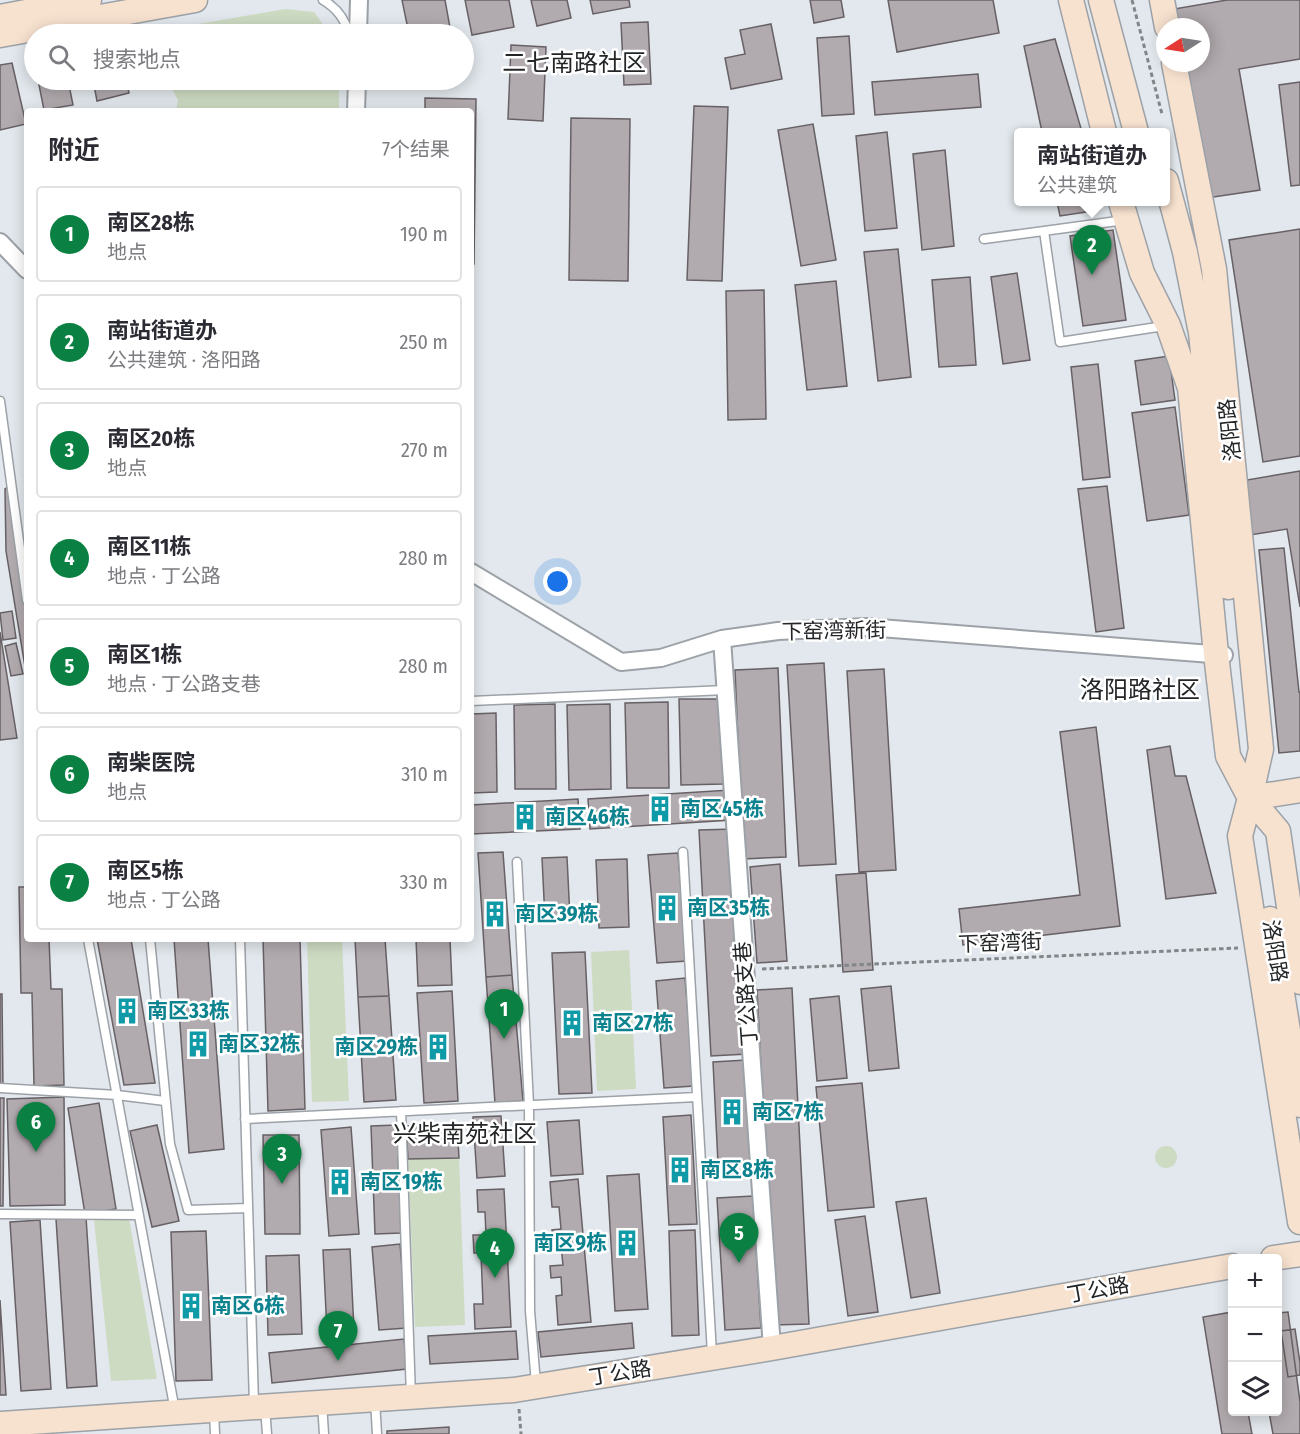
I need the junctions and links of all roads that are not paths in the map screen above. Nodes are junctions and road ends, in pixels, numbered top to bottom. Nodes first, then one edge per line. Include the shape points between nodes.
1 (89, 0) edge
2 (195, 0) edge
3 (323, 0) edge
4 (359, 0) edge
5 (1071, 0) edge
6 (1101, 0) edge
7 (1118, 0) edge
8 (1162, 0) edge
9 (0, 17) edge
10 (1165, 18) edge
11 (61, 24) edge
12 (345, 24) edge
13 (358, 24) edge
14 (24, 31) edge
15 (0, 35) edge
16 (1176, 72) edge
17 (357, 90) edge
18 (356, 108) edge
19 (1103, 128) edge
20 (1135, 128) edge
21 (1151, 128) edge
22 (1170, 196) edge
23 (1156, 206) edge
24 (1123, 211) edge
25 (1044, 231) junction
26 (984, 239) dead end
27 (0, 242) edge
28 (24, 267) edge
29 (1168, 325) junction
30 (0, 401) edge
31 (474, 574) edge
32 (24, 578) edge
33 (722, 639) junction
34 (1221, 655) junction
35 (726, 690) junction
36 (474, 701) edge
37 (1300, 790) edge
38 (1250, 798) junction
39 (684, 852) dead end
40 (517, 862) dead end
41 (89, 942) edge
42 (150, 942) edge
43 (240, 942) edge
44 (1300, 982) edge
45 (0, 1088) edge
46 (117, 1095) junction
47 (697, 1097) junction
48 (165, 1101) junction
49 (529, 1105) junction
50 (1300, 1105) edge
51 (401, 1111) junction
52 (245, 1119) junction
53 (248, 1208) junction
54 (0, 1214) edge
55 (139, 1215) junction
56 (1300, 1222) edge
57 (1300, 1254) edge
58 (1282, 1257) edge
59 (1228, 1267) edge
60 (772, 1348) junction
61 (712, 1358) junction
62 (527, 1388) junction
63 (411, 1397) junction
64 (375, 1399) junction
65 (322, 1403) junction
66 (260, 1407) junction
67 (214, 1410) junction
68 (175, 1413) junction
69 (0, 1424) edge
70 (215, 1434) edge
71 (267, 1434) edge
72 (324, 1434) edge
73 (377, 1434) edge

1 - 9 street
2 - 11 street
3 - 12 lane via 338,11
4 - 13 street
5 - 19 street
6 - 20 street
7 - 21 street
8 - 10 street
14 - 15 street
16 - 38 street, 洛阳路 via 1214,269 1261,749
17 - 18 street
22 - 38 street, 洛阳路 via 1201,333
23 - 34 street, 洛阳路 via 1198,389
24 - 25 lane
24 - 29 street, 洛阳路 via 1142,273
25 - 26 lane
25 - 29 lane via 1060,342
27 - 28 street
29 - 34 street, 洛阳路 via 1190,388
30 - 32 lane
31 - 33 street, 下窑湾新街 via 621,662 661,658
33 - 34 street, 下窑湾新街 via 778,631 867,627
33 - 35 street, 丁公路支巷
34 - 38 street, 洛阳路 via 1236,754
35 - 36 lane
35 - 60 street, 丁公路支巷
37 - 38 street
38 - 44 street via 1278,831
38 - 50 street, 洛阳路
38 - 56 street via 1240,836
39 - 47 lane
40 - 49 lane
41 - 46 lane
42 - 48 lane
43 - 52 lane
45 - 46 lane
46 - 48 lane
46 - 55 lane
47 - 49 lane
47 - 61 lane
48 - 53 lane via 170,1144 188,1210
49 - 51 lane
49 - 62 lane
51 - 52 lane
51 - 63 lane
52 - 53 lane
53 - 66 lane
54 - 55 lane
55 - 68 lane
57 - 58 street
59 - 60 street, 丁公路
60 - 61 street, 丁公路
61 - 62 street, 丁公路
62 - 63 street, 丁公路
63 - 64 street, 丁公路
64 - 65 street, 丁公路
64 - 73 lane
65 - 66 street, 丁公路
65 - 72 lane
66 - 67 street, 丁公路
66 - 71 lane
67 - 68 street, 丁公路
67 - 70 lane
68 - 69 street, 丁公路

